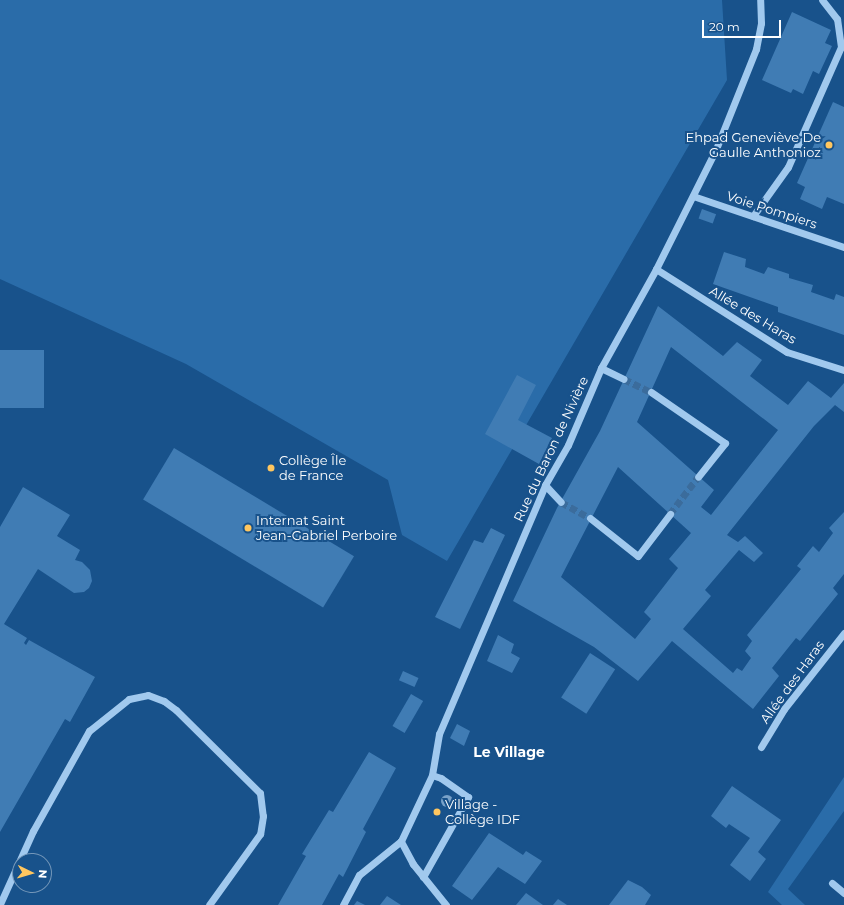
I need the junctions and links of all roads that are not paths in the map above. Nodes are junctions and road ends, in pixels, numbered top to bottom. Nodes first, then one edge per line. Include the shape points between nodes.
1 (760, 0) edge
2 (822, 0) edge
3 (693, 196) junction
4 (753, 216) junction
5 (844, 247) edge
6 (656, 269) junction
7 (601, 368) junction
8 (844, 370) edge
9 (624, 379) tunnel mouth
10 (651, 392) tunnel mouth
11 (698, 477) tunnel mouth
12 (545, 485) junction
13 (561, 502) tunnel mouth
14 (670, 514) tunnel mouth
15 (590, 518) tunnel mouth
16 (844, 633) edge
17 (761, 747) dead end
18 (432, 775) junction
19 (401, 841) junction
20 (423, 877) junction
21 (832, 883) dead end
22 (844, 893) edge
23 (0, 904) edge
24 (209, 905) edge
25 (343, 905) edge
26 (446, 905) edge

1 - 3 street, Rue du Baron de Nivière via 761,23 756,49 716,149
2 - 4 street via 837,19 841,47 788,167
3 - 4 street, Voie Pompiers
3 - 6 street, Rue du Baron de Nivière
4 - 5 street, Voie Pompiers
6 - 7 street, Rue du Baron de Nivière
6 - 8 street, Allée des Haras via 787,352
7 - 9 street
7 - 12 street, Rue du Baron de Nivière via 568,445
10 - 11 street via 725,443
12 - 13 street
12 - 18 street, Rue du Baron de Nivière via 438,734
14 - 15 street via 638,556
16 - 17 street, Allée des Haras via 784,710
18 - 19 street, Rue du Baron de Nivière
18 - 20 street via 468,797
19 - 20 street
19 - 25 street via 359,875
20 - 26 street
21 - 22 street
23 - 24 street via 33,831 89,731 129,700 148,695 164,700 176,710 260,793 263,816 260,834

